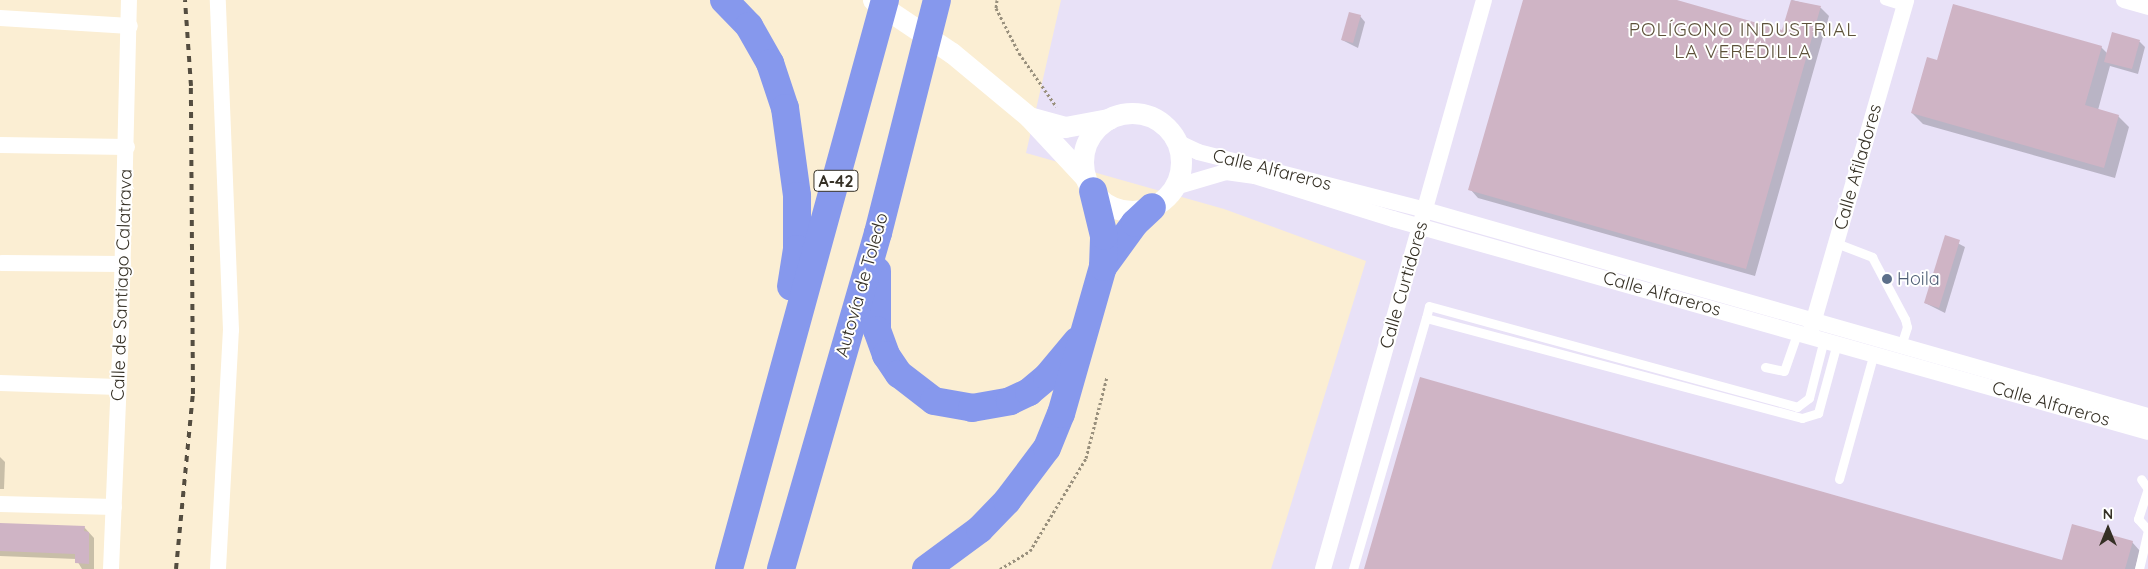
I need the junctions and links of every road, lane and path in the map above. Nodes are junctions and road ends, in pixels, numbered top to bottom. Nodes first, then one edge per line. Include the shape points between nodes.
1 (129, 0) edge
2 (218, 0) edge
3 (724, 0) edge
4 (873, 0) edge
5 (885, 0) edge
6 (937, 0) edge
7 (997, 0) edge
8 (1484, 0) edge
9 (1884, 0) edge
10 (2124, 0) edge
11 (1905, 3) edge
12 (2148, 7) edge
13 (0, 18) edge
14 (130, 26) junction
15 (1057, 109) dead end
16 (1029, 116) junction
17 (1109, 119) junction
18 (1177, 142) junction
19 (0, 145) edge
20 (127, 147) junction
21 (1089, 184) junction
22 (1175, 187) junction
23 (1152, 207) junction
24 (1425, 210) junction
25 (1420, 227) junction
26 (878, 233) junction
27 (1836, 243) junction
28 (2, 263) dead end
29 (123, 264) junction
30 (1103, 268) junction
31 (1426, 318) junction
32 (1085, 330) junction
33 (1817, 334) junction
34 (1901, 345) junction
35 (1874, 353) junction
36 (787, 362) junction
37 (1765, 367) dead end
38 (1107, 377) dead end
39 (0, 383) edge
40 (118, 387) junction
41 (2148, 416) edge
42 (2148, 432) edge
43 (1840, 479) dead end
44 (2141, 479) dead end
45 (0, 504) edge
46 (114, 507) junction
47 (111, 569) edge
48 (218, 569) edge
49 (729, 569) edge
50 (781, 569) edge
51 (926, 569) edge
52 (1000, 569) edge
53 (1323, 569) edge
54 (1353, 569) edge
55 (2140, 569) edge

1 - 14 street, Calle de Santiago Calatrava
2 - 48 street via 231,330
3 - 36 highway via 749,26 770,63 785,108 797,196 797,240 782,343
4 - 16 street via 918,29
5 - 36 highway, A-42
6 - 26 highway, Autovía de Toledo
7 - 15 path via 996,8 1019,53
8 - 24 street, Calle Curtidores
9 - 11 lane
10 - 12 street
11 - 27 street, Calle Afiladores
13 - 14 street
14 - 20 street, Calle de Santiago Calatrava
16 - 17 street via 1048,125 1065,127
16 - 21 street
17 - 18 street via 1124,114 1141,114 1168,128
17 - 21 street via 1087,144 1083,160
18 - 22 street via 1181,164
18 - 24 street, Calle Alfareros via 1198,152
19 - 20 street
20 - 29 street, Calle de Santiago Calatrava
21 - 23 street via 1105,203 1120,210 1137,211
21 - 30 highway via 1104,236
22 - 23 street
22 - 25 street, Calle Alfareros via 1226,172 1255,176
23 - 30 highway via 1135,223
24 - 25 street, Calle Curtidores
24 - 33 street, Calle Alfareros
25 - 33 street, Calle Alfareros
25 - 53 street, Calle Curtidores
26 - 32 highway via 877,330 886,355 899,374 934,400 972,408 1000,403 1029,392 1064,359
26 - 50 highway, Autovía de Toledo
27 - 33 street, Calle Afiladores
27 - 34 lane via 1872,257 1905,319 1907,327
28 - 29 street
29 - 40 street, Calle de Santiago Calatrava
30 - 32 highway
31 - 33 lane via 1429,306 1797,408 1809,398
31 - 33 lane via 1802,418 1818,413
31 - 54 lane
32 - 51 highway via 1061,414 1047,448 1029,476 980,529
33 - 34 street, Calle Alfareros
33 - 35 street, Calle Alfareros
33 - 37 lane via 1784,371
34 - 41 street, Calle Alfareros
35 - 42 street, Calle Alfareros
35 - 43 lane
36 - 49 highway, A-42
38 - 52 path via 1086,458 1030,551
39 - 40 street
40 - 46 street, Calle de Santiago Calatrava
44 - 55 lane via 2148,490 2138,519 2148,530
45 - 46 street
46 - 47 street, Calle de Santiago Calatrava

